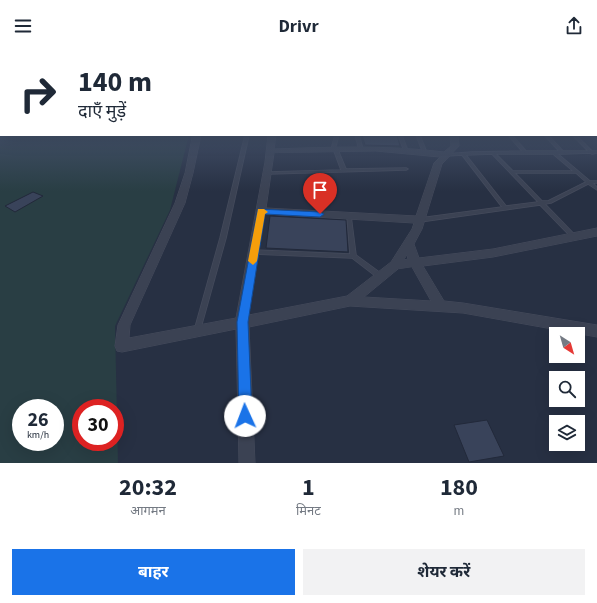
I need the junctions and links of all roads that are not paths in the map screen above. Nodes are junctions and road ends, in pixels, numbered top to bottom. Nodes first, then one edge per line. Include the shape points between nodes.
1 (193, 152) edge
2 (243, 152) edge
3 (271, 152) edge
4 (335, 152) edge
5 (417, 152) edge
6 (448, 152) edge
7 (597, 152) edge
8 (425, 153) joint
9 (493, 153) junction
10 (525, 153) joint
11 (555, 153) junction
12 (563, 153) joint
13 (592, 153) joint
14 (463, 154) junction
15 (445, 155) junction
16 (406, 169) dead end
17 (344, 171) junction
18 (512, 172) junction
19 (577, 172) junction
20 (268, 173) junction
21 (589, 182) junction
22 (597, 182) edge
23 (597, 189) edge
24 (542, 203) junction
25 (505, 208) junction
26 (261, 211) junction
27 (349, 216) junction
28 (420, 220) junction
29 (597, 232) edge
30 (574, 236) junction
31 (408, 243) junction
32 (254, 252) junction
33 (353, 256) junction
34 (415, 262) junction
35 (395, 265) junction
36 (380, 276) junction
37 (350, 301) junction
38 (440, 306) junction
39 (242, 322) junction
40 (197, 331) junction
41 (597, 331) edge
42 (247, 463) edge

1 - 40 street via 180,204 124,325 122,346
2 - 40 lane via 223,238
3 - 20 street
4 - 17 lane
5 - 8 street
6 - 15 street
7 - 13 lane
8 - 15 street
9 - 10 lane
9 - 14 lane
9 - 18 lane
10 - 11 lane
11 - 12 lane
11 - 19 lane
12 - 13 lane
14 - 15 lane
14 - 25 lane
15 - 28 street via 438,163
16 - 17 lane
17 - 20 lane
18 - 19 lane
18 - 24 lane
19 - 21 lane
20 - 26 street
21 - 22 lane
21 - 23 lane
21 - 24 lane
24 - 25 lane
24 - 30 lane
25 - 28 lane
26 - 27 street
26 - 32 street
27 - 28 street
27 - 33 lane
28 - 31 street
29 - 30 street
30 - 34 street via 493,253
31 - 34 street
31 - 35 street
32 - 33 lane
32 - 39 street
33 - 36 lane
34 - 35 street
34 - 38 street
35 - 36 street
36 - 37 street
37 - 38 street
37 - 39 street
38 - 41 street
39 - 40 street
39 - 42 street

